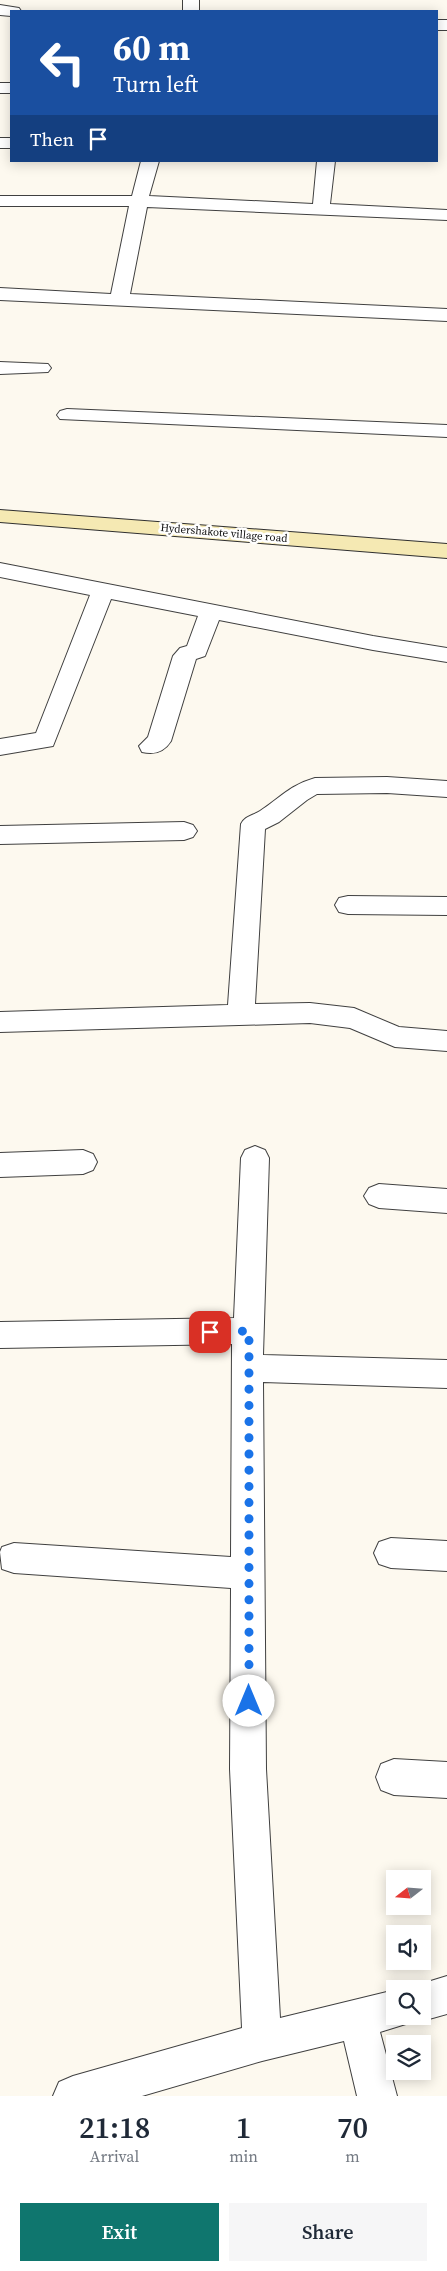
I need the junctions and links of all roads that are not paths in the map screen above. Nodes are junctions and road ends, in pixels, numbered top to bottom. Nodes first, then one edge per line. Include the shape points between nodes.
1 (150, 162) edge
2 (326, 162) edge
3 (0, 201) edge
4 (139, 201) junction
5 (321, 209) junction
6 (447, 214) edge
7 (0, 294) edge
8 (120, 298) junction
9 (447, 315) edge
10 (0, 368) edge
11 (41, 368) dead end
12 (67, 415) dead end
13 (447, 432) edge
14 (0, 516) edge
15 (447, 551) edge
16 (0, 570) edge
17 (103, 591) junction
18 (211, 611) junction
19 (447, 655) edge
20 (151, 746) dead end
21 (0, 747) edge
22 (447, 789) edge
23 (184, 831) dead end
24 (0, 835) edge
25 (348, 905) dead end
26 (447, 906) edge
27 (241, 1015) junction
28 (0, 1022) edge
29 (447, 1042) edge
30 (254, 1158) dead end
31 (83, 1162) dead end
32 (0, 1165) edge
33 (379, 1196) dead end
34 (447, 1201) edge
35 (249, 1331) junction
36 (0, 1335) edge
37 (247, 1368) junction
38 (447, 1374) edge
39 (391, 1553) dead end
40 (447, 1556) edge
41 (14, 1558) dead end
42 (248, 1574) junction
43 (394, 1777) dead end
44 (447, 1780) edge
45 (447, 1995) edge
46 (431, 1999) edge
47 (386, 2012) edge
48 (358, 2020) junction
49 (262, 2042) junction
50 (74, 2096) edge
51 (377, 2096) edge

1 - 4 street
2 - 5 street
3 - 4 street
4 - 5 street
4 - 8 street
5 - 6 street
7 - 8 street
8 - 9 street
10 - 11 street
12 - 13 street
14 - 15 street, Hydershakote village road
16 - 17 street
17 - 18 street
17 - 21 street via 45,740
18 - 19 street
18 - 20 street via 197,651 185,656 159,741
22 - 27 street via 387,785 315,786 296,795 267,821 253,824
23 - 24 street
25 - 26 street
27 - 28 street
27 - 29 street via 310,1013 354,1018 395,1037
30 - 35 street
31 - 32 street
33 - 34 street
35 - 36 street
35 - 37 street
37 - 38 street
37 - 42 street
39 - 40 street
41 - 42 street
42 - 49 street via 248,1768
43 - 44 street
45 - 46 street
47 - 48 street
48 - 49 street
48 - 51 street
49 - 50 street

